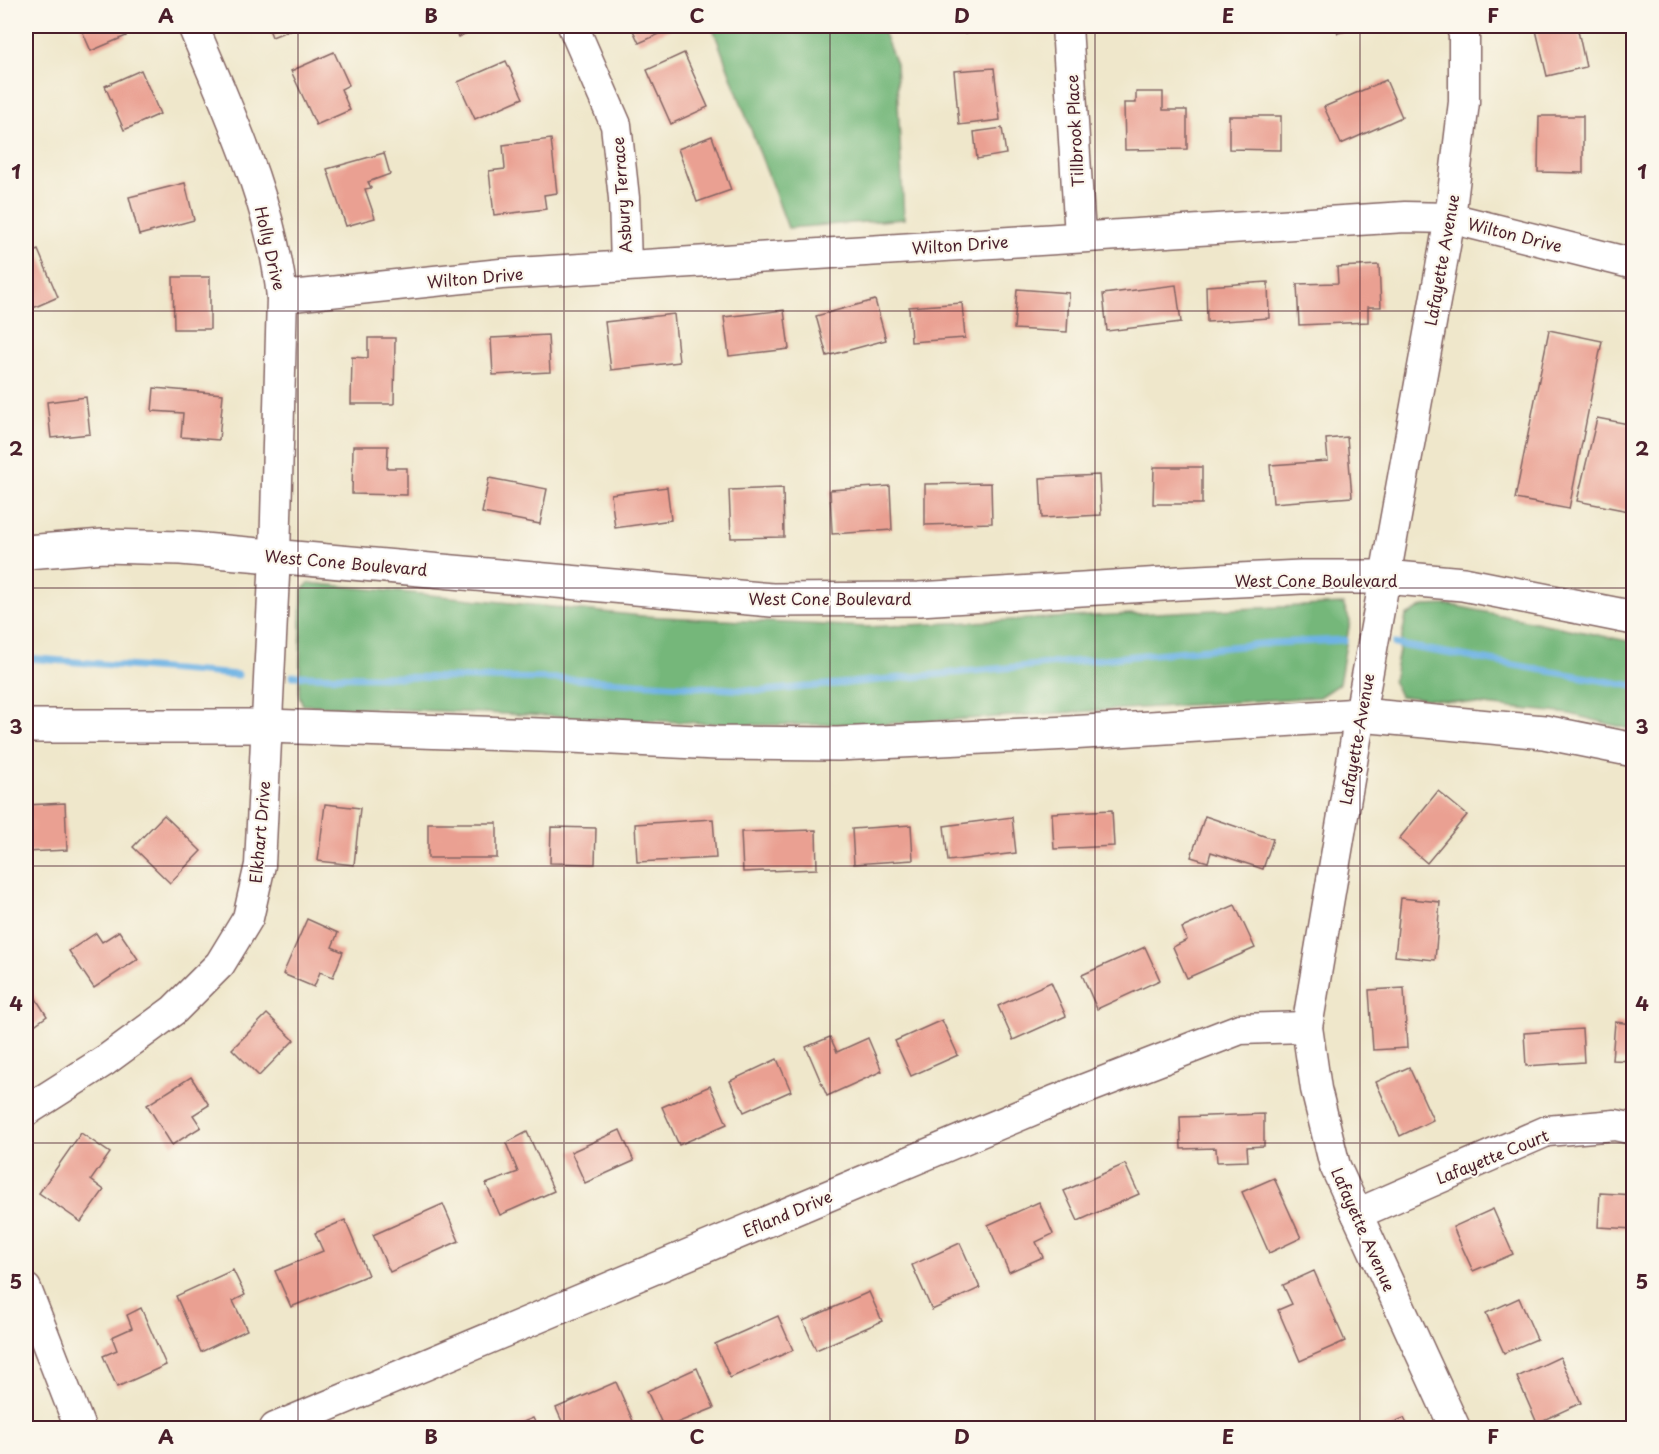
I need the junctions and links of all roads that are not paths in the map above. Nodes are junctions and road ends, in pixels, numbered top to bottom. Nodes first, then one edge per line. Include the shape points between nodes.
1 (193, 26) edge
2 (573, 26) edge
3 (1067, 26) edge
4 (1461, 26) edge
5 (1450, 218) junction
6 (1080, 236) junction
7 (1634, 264) edge
8 (626, 266) junction
9 (282, 297) junction
10 (26, 552) edge
11 (275, 555) junction
12 (1385, 578) junction
13 (1634, 618) edge
14 (1360, 714) junction
15 (26, 726) edge
16 (267, 726) junction
17 (1634, 750) edge
18 (1307, 1027) junction
19 (26, 1111) edge
20 (1634, 1129) edge
21 (1357, 1214) junction
22 (26, 1289) edge
23 (80, 1428) edge
24 (275, 1428) edge
25 (1455, 1428) edge

1 - 9 street, Holly Drive via 243,147 270,233
2 - 8 street, Asbury Terrace via 616,125
3 - 6 street, Tillbrook Place
4 - 5 street, Lafayette Avenue via 1464,102
5 - 6 street, Wilton Drive via 1405,217
5 - 7 street, Wilton Drive
5 - 12 street, Lafayette Avenue
6 - 8 street, Wilton Drive
8 - 9 street, Wilton Drive via 501,274
9 - 11 street, Holly Drive
10 - 11 main road, West Cone Boulevard via 103,546
11 - 12 main road, West Cone Boulevard via 772,600 920,599 1191,582
11 - 16 street, Elkhart Drive
12 - 13 main road, West Cone Boulevard via 1463,584
12 - 14 street, Lafayette Avenue
14 - 16 main road via 1069,734 838,744
14 - 17 main road via 1544,732
14 - 18 street, Lafayette Avenue
15 - 16 main road
16 - 19 street, Elkhart Drive via 260,865 248,918 220,964 174,1010
18 - 21 street, Lafayette Avenue via 1316,1089 1335,1166
18 - 24 street, Efland Drive via 1240,1029 1208,1041 1054,1101
20 - 21 street, Lafayette Court via 1615,1125 1547,1131
21 - 25 street, Lafayette Avenue
22 - 23 street

